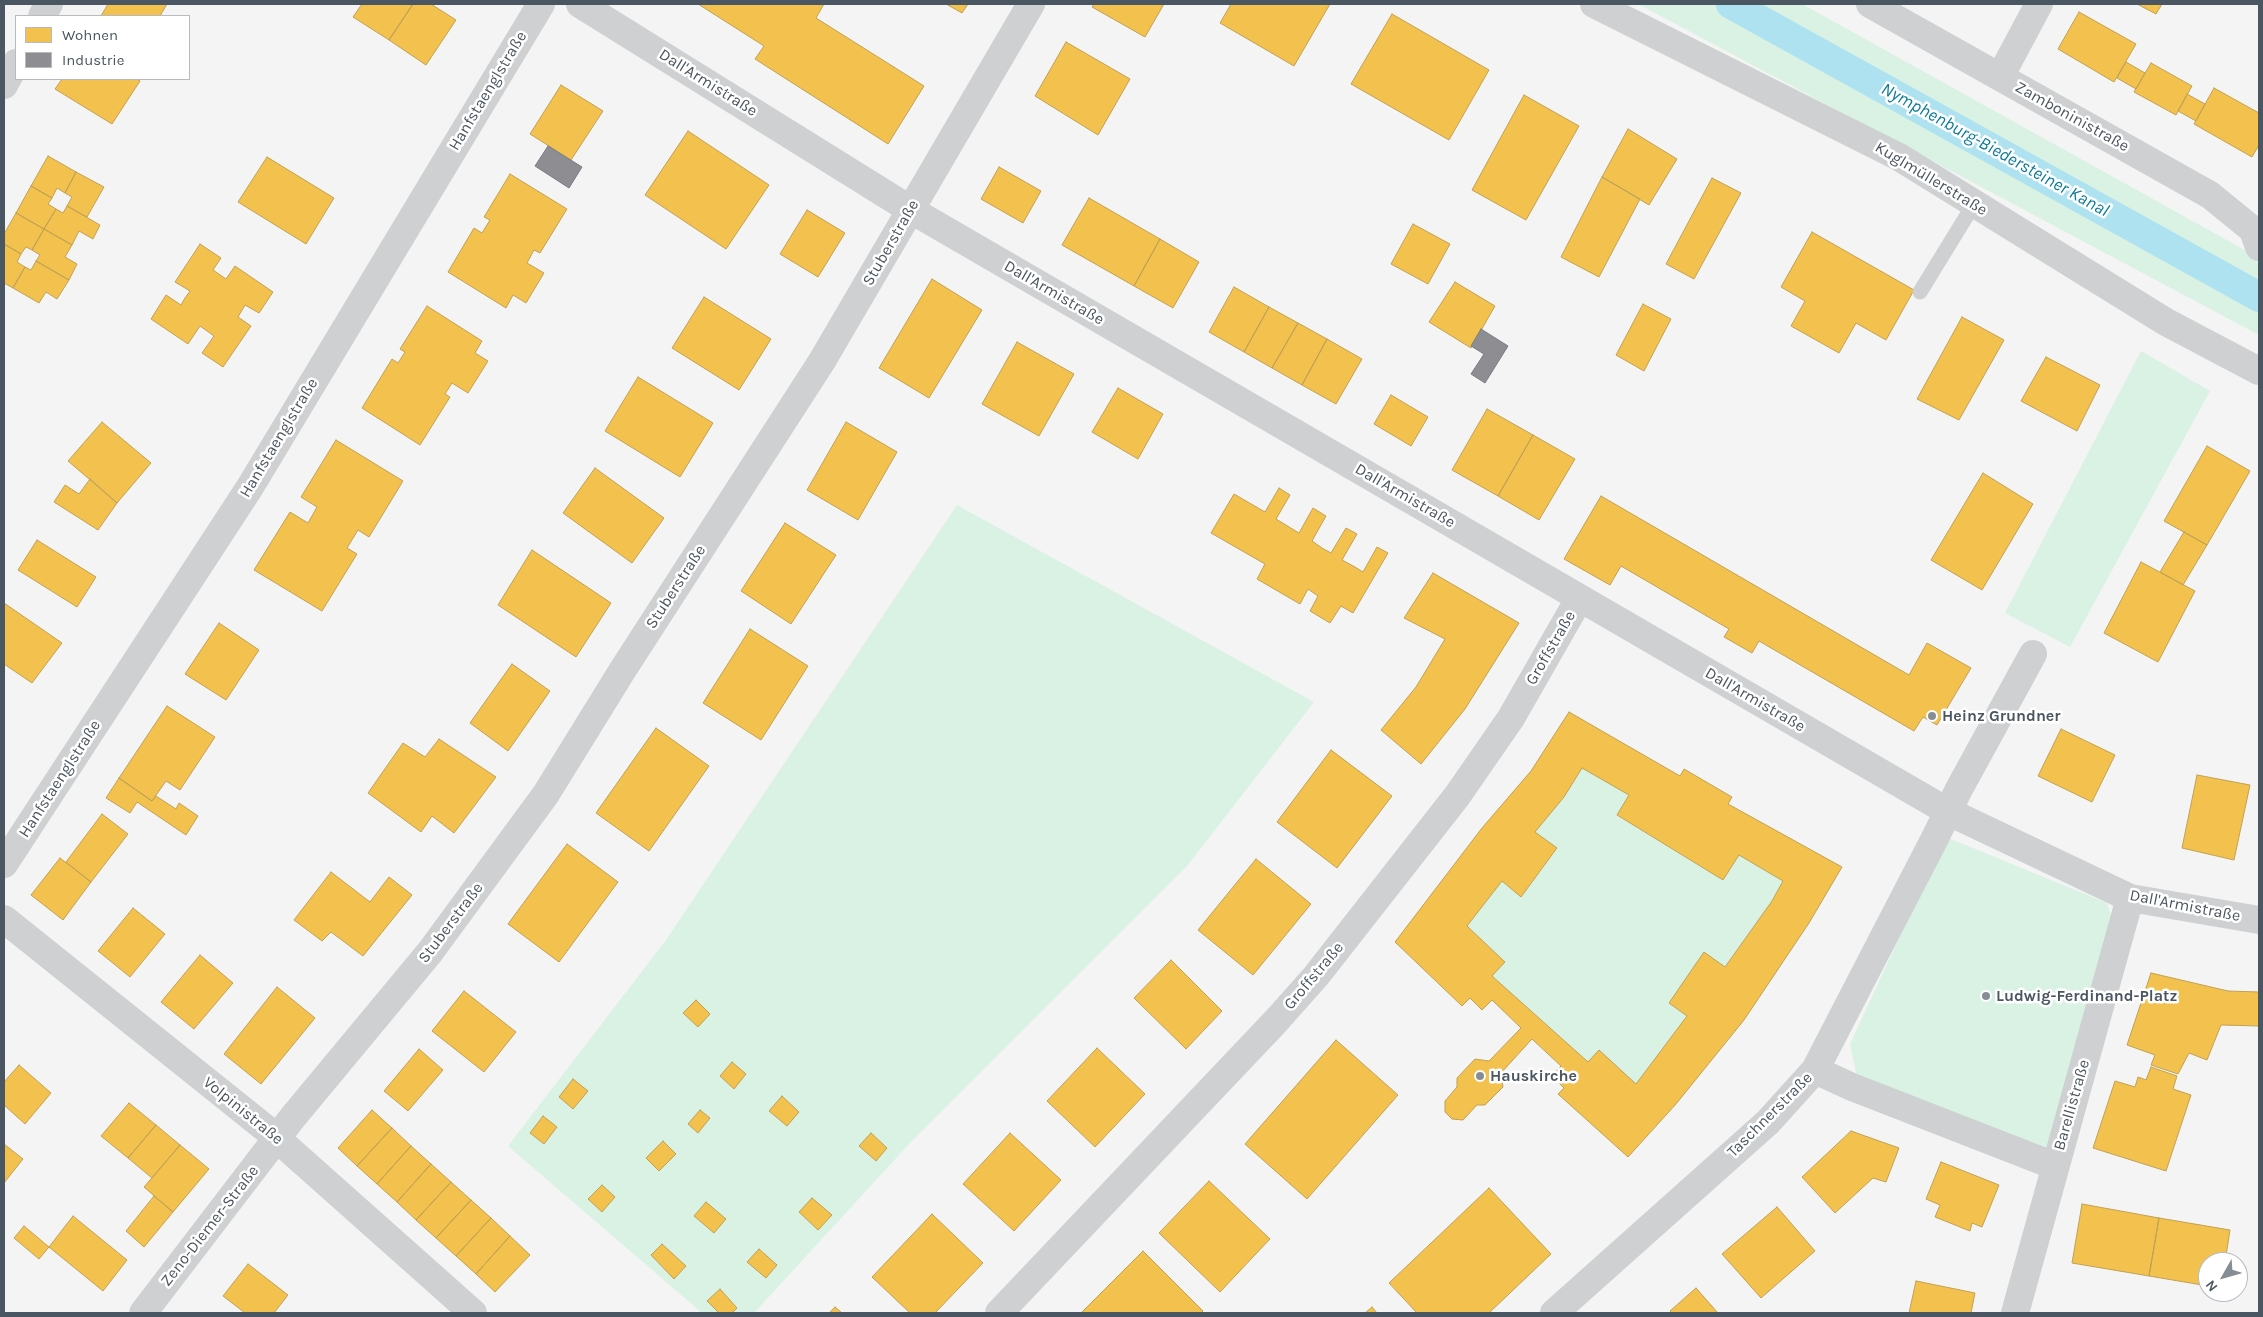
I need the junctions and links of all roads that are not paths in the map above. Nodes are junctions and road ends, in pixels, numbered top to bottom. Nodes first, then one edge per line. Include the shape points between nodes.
1 (49, 4) edge
2 (541, 4) edge
3 (580, 4) edge
4 (1032, 4) edge
5 (1594, 4) edge
6 (1870, 4) edge
7 (2039, 4) edge
8 (43, 15) edge
9 (15, 65) edge
10 (2000, 77) junction
11 (4, 85) edge
12 (1974, 204) junction
13 (910, 210) junction
14 (2257, 232) edge
15 (1920, 292) dead end
16 (2259, 371) edge
17 (1579, 598) junction
18 (2033, 654) dead end
19 (1948, 811) junction
20 (4, 864) edge
21 (2130, 898) junction
22 (4, 919) edge
23 (2259, 920) edge
24 (1815, 1070) junction
25 (278, 1139) junction
26 (2055, 1166) junction
27 (143, 1313) edge
28 (473, 1313) edge
29 (998, 1313) edge
30 (1554, 1313) edge
31 (2015, 1313) edge

1 - 8 street
2 - 20 street, Hanfstaenglstraße via 250,486
3 - 13 street, Dall'Armistraße
4 - 13 street, Stuberstraße
5 - 12 street, Kuglmüllerstraße via 1899,157
6 - 10 street, Zamboninistraße
7 - 10 street
9 - 11 street
10 - 14 street, Zamboninistraße via 2210,195
12 - 15 lane
12 - 16 street, Kuglmüllerstraße via 2166,322
13 - 17 street, Dall'Armistraße
13 - 25 street, Stuberstraße via 822,361 546,794 430,952
17 - 19 street, Dall'Armistraße
17 - 29 street, Groffstraße via 1511,718 1457,796 1327,962 1276,1021
18 - 19 street, Taschnerstraße
19 - 21 street, Dall'Armistraße
19 - 24 street, Taschnerstraße
21 - 23 street, Dall'Armistraße
21 - 26 street, Barellistraße
22 - 25 street, Volpinistraße
24 - 26 street
24 - 30 street, Taschnerstraße via 1768,1122
25 - 27 street, Zeno-Diemer-Straße
25 - 28 street, Volpinistraße
26 - 31 street, Barellistraße

